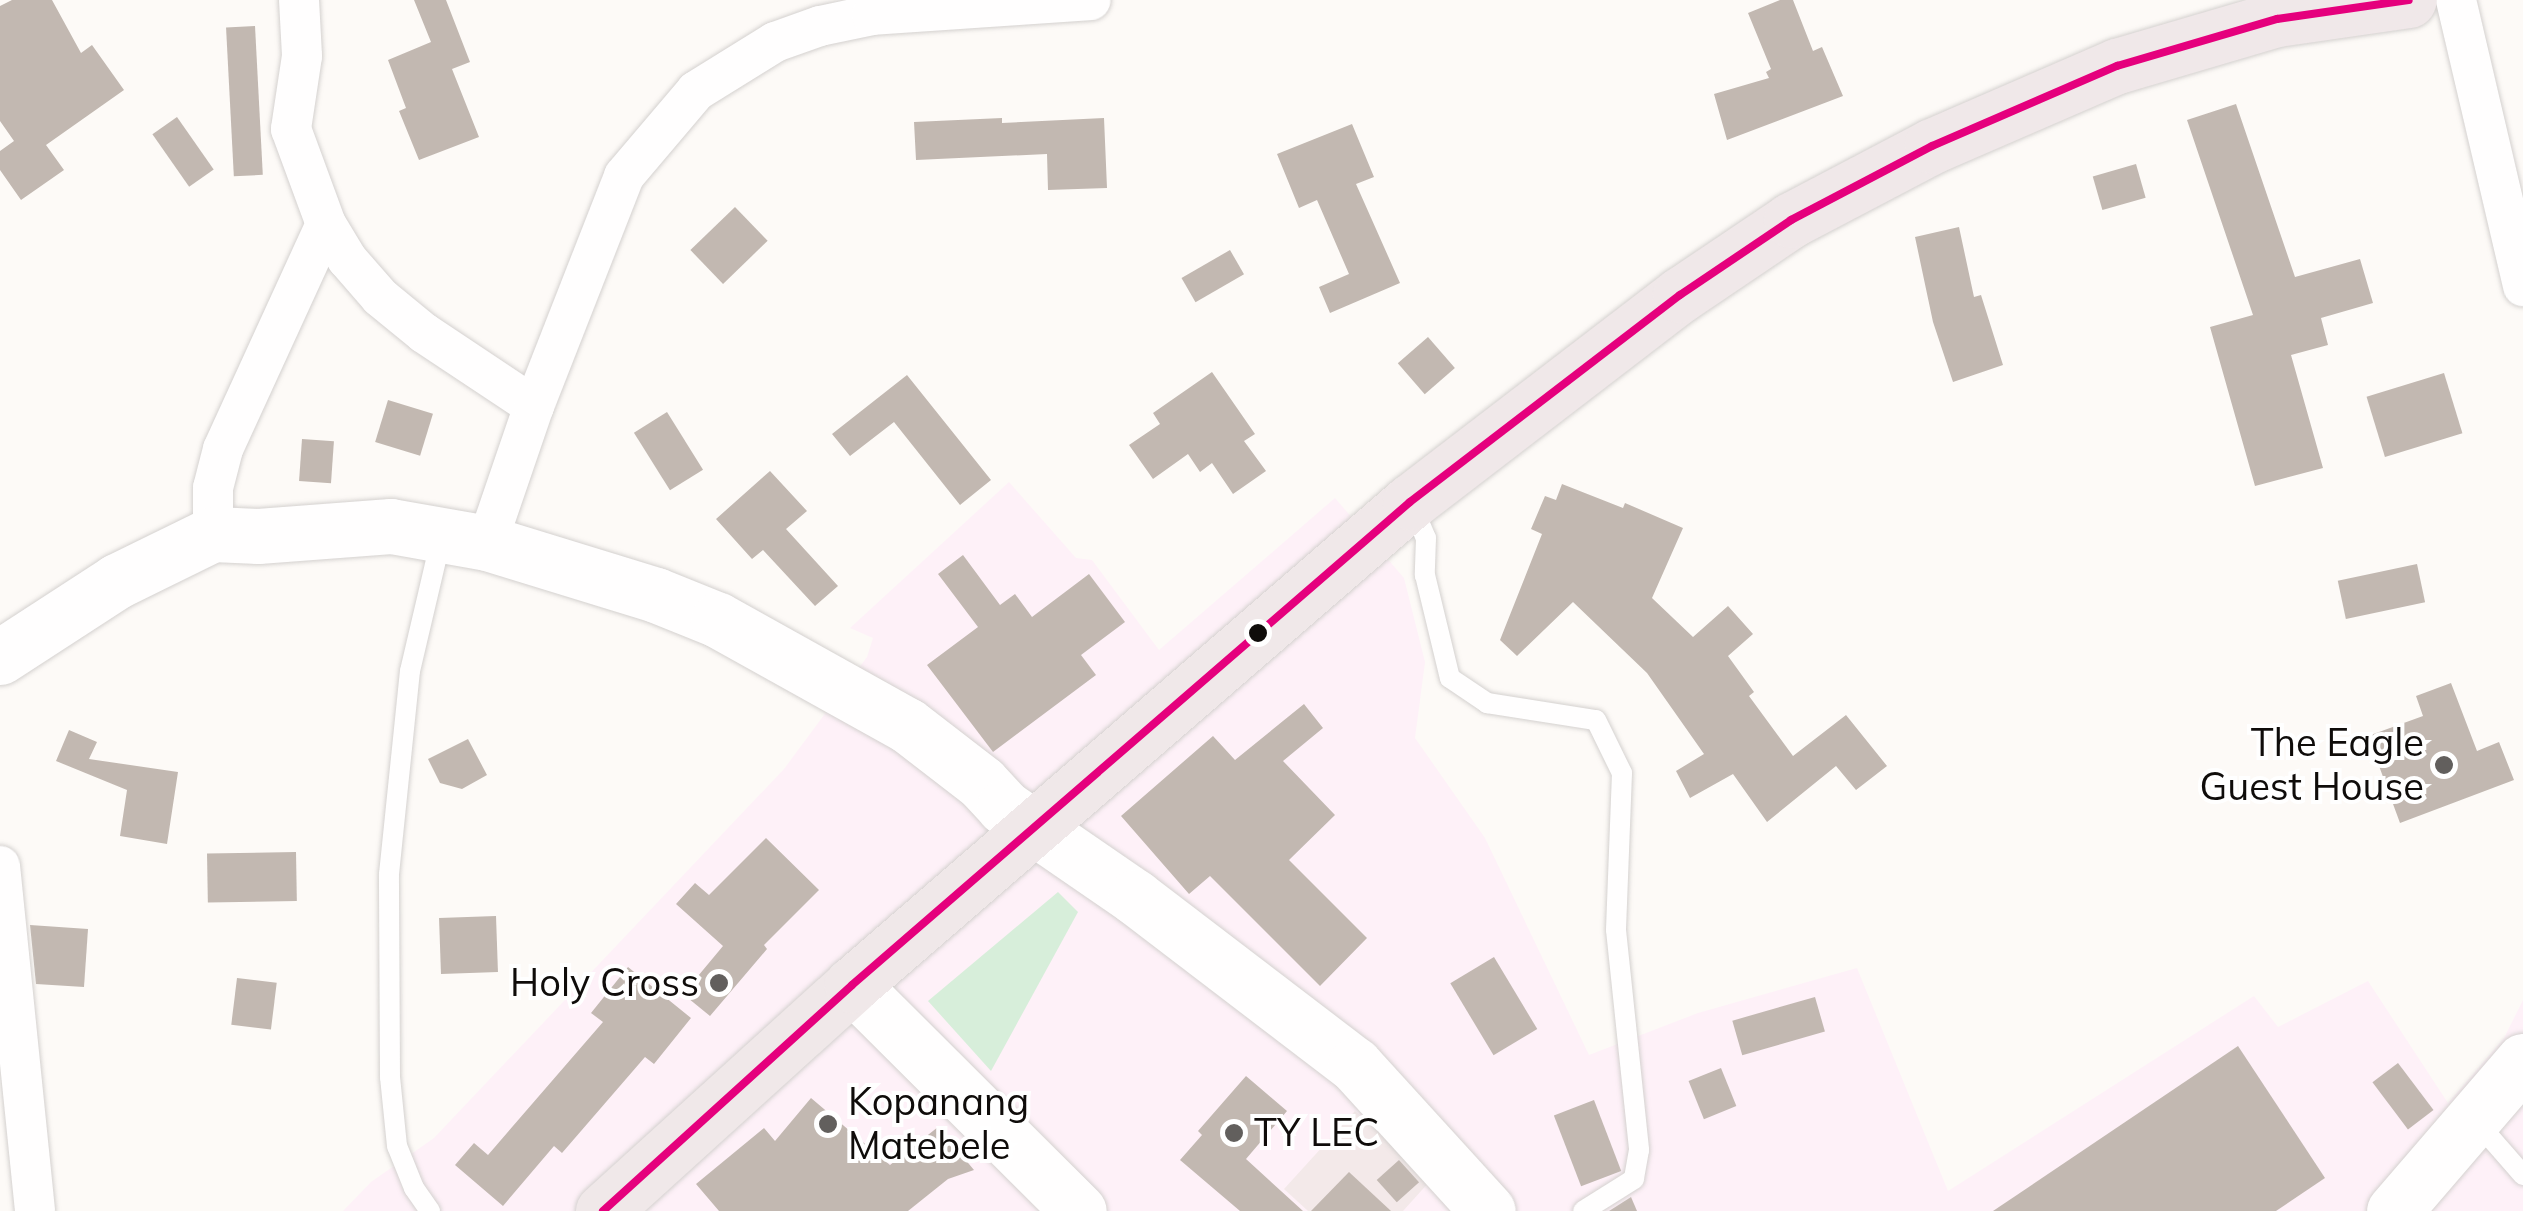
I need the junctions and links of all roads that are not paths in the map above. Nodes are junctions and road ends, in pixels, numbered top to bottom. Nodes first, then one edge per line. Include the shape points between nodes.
1 (299, 0) edge
2 (1090, 0) edge
3 (2410, 0) edge
4 (2456, 0) edge
5 (2272, 10) edge
6 (818, 13) edge
7 (326, 224) junction
8 (2523, 286) edge
9 (534, 406) junction
10 (1410, 502) junction
11 (213, 534) junction
12 (464, 540) junction
13 (0, 657) edge
14 (1036, 826) junction
15 (0, 866) edge
16 (852, 985) junction
17 (2523, 1061) edge
18 (2474, 1119) junction
19 (2523, 1174) edge
20 (35, 1211) edge
21 (430, 1211) edge
22 (602, 1211) edge
23 (1079, 1211) edge
24 (1488, 1211) edge
25 (1582, 1211) edge
26 (2394, 1211) edge

1 - 7 street via 302,56 291,129
2 - 6 street
3 - 5 main road
4 - 8 street
5 - 10 main road via 2118,66 1932,146 1791,220 1680,295
6 - 9 street via 696,92 624,176
7 - 9 street via 380,297
7 - 11 street via 223,449 213,488
9 - 12 street
10 - 14 main road
10 - 25 lane via 1426,538 1425,575 1450,678 1487,703 1596,720 1622,772 1616,930 1638,1150 1634,1179
11 - 12 main road via 391,526
11 - 13 main road via 118,581
12 - 14 main road via 656,595 718,620 907,725
12 - 21 lane via 410,671 389,874 396,1146
14 - 16 main road
14 - 24 main road via 1355,1065
15 - 20 street
16 - 22 main road
16 - 23 main road
17 - 18 main road
18 - 19 lane
18 - 26 main road

